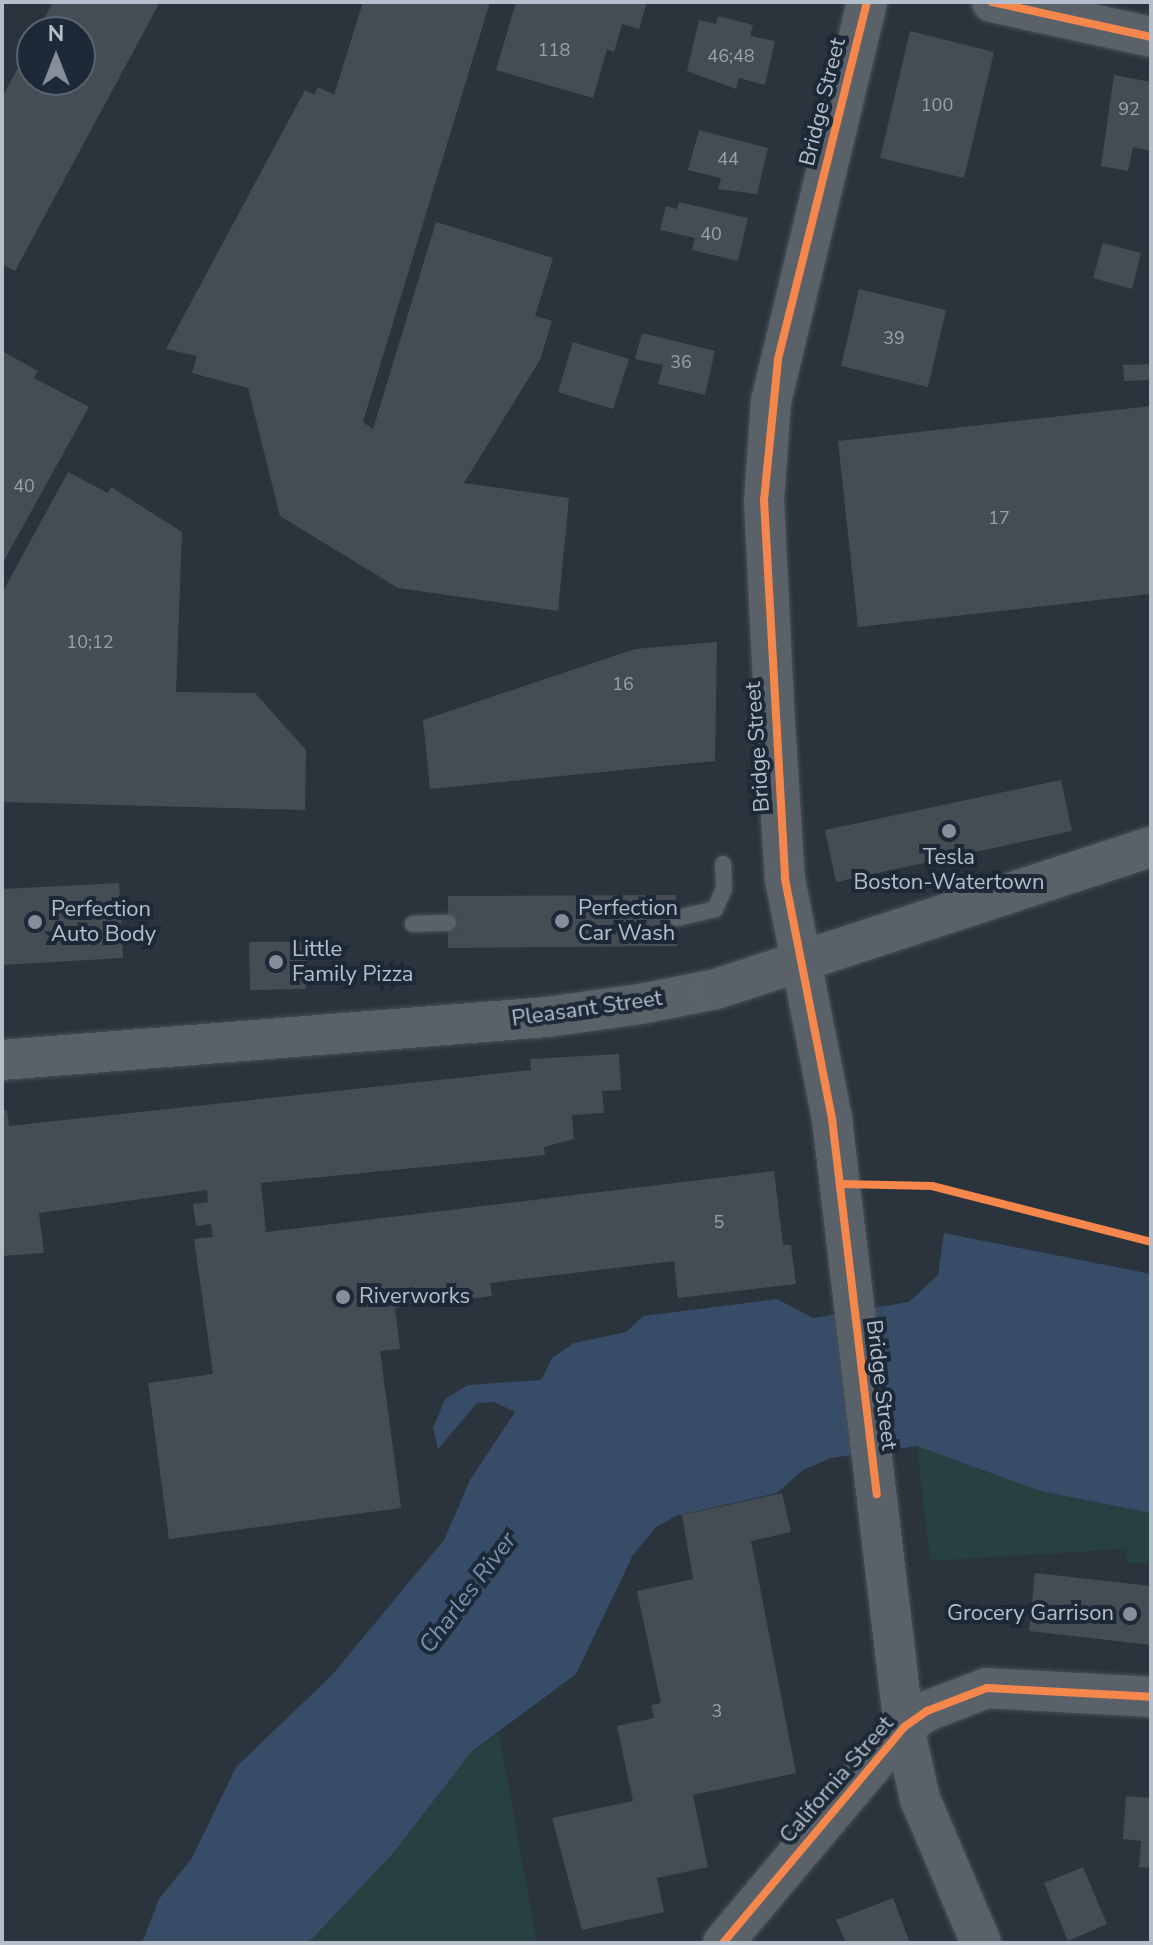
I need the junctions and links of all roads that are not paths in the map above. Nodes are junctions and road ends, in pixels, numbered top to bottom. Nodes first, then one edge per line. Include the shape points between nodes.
1 (867, 2) edge
2 (992, 2) edge
3 (1151, 37) edge
4 (1151, 847) edge
5 (723, 864) dead end
6 (677, 918) dead end
7 (448, 923) dead end
8 (413, 924) dead end
9 (802, 961) junction
10 (2, 1060) edge
11 (1151, 1697) edge
12 (904, 1727) junction
13 (723, 1943) edge
14 (981, 1943) edge

1 - 9 street, Bridge Street via 787,319 766,452 766,558 783,860
2 - 3 street
4 - 9 street, Pleasant Street
5 - 6 lane via 724,889 715,909
7 - 8 lane
9 - 10 street, Pleasant Street via 716,989 600,1011
9 - 12 street, Bridge Street via 832,1119
11 - 12 street, California Street via 987,1688 955,1696
12 - 13 street, California Street
12 - 14 street, Bridge Street via 920,1799

